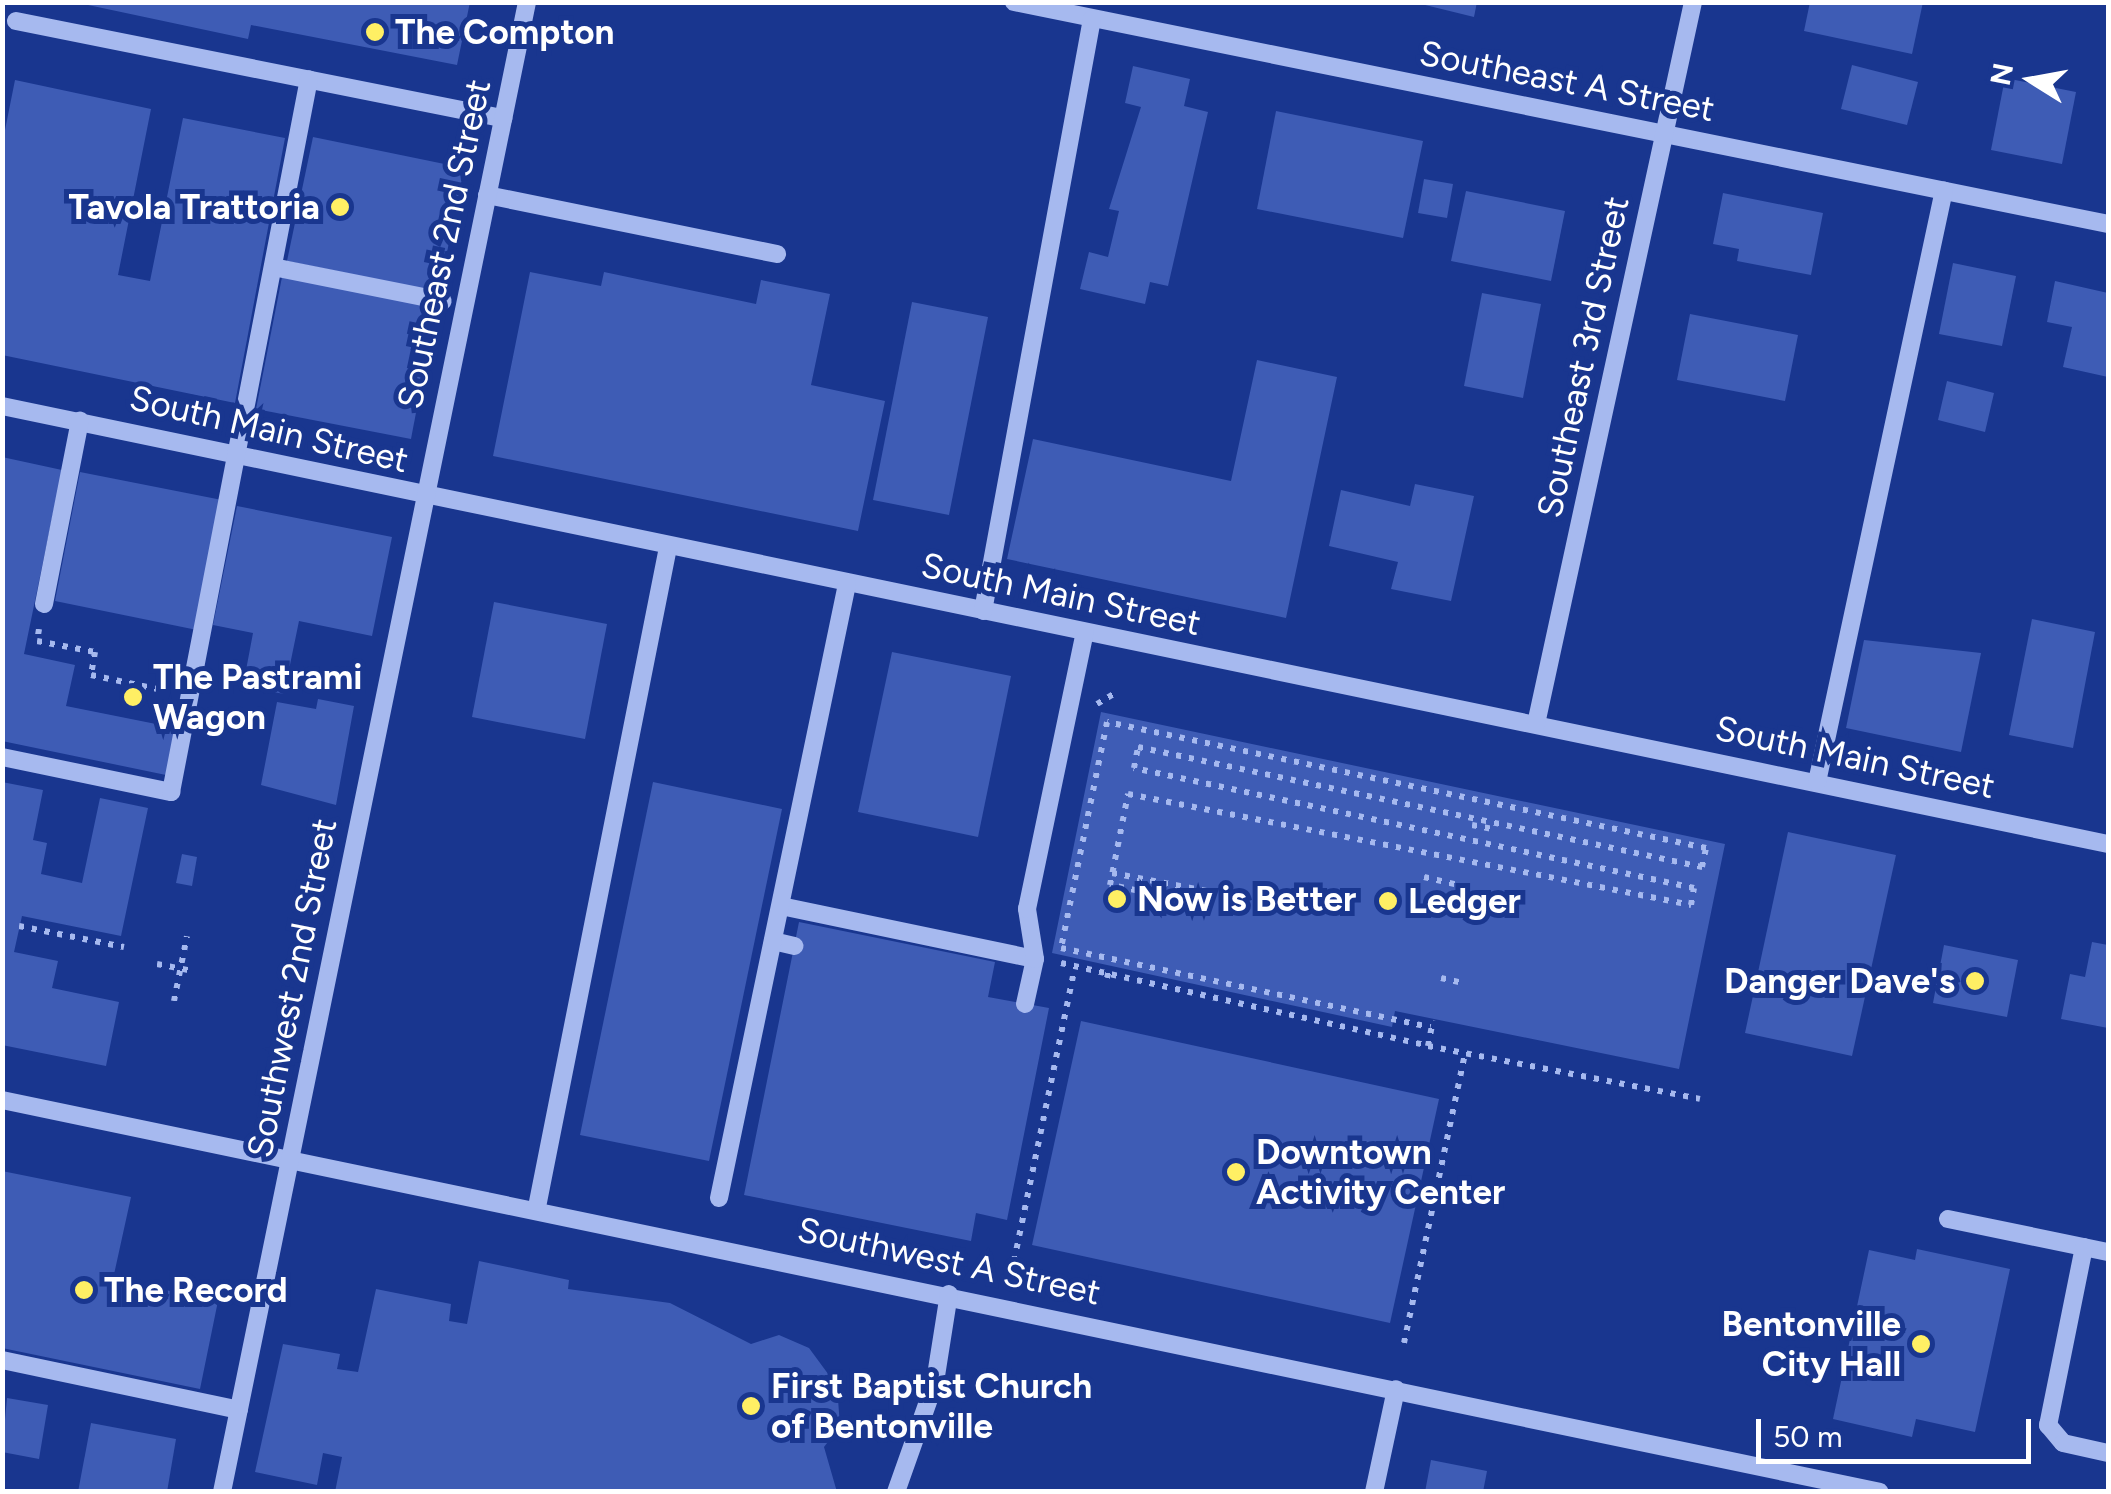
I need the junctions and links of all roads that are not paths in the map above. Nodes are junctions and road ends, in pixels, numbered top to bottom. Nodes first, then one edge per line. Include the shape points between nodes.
1 (527, 2) edge
2 (1014, 2) edge
3 (1693, 2) edge
4 (1092, 19) junction
5 (16, 21) dead end
6 (309, 79) junction
7 (503, 118) junction
8 (1664, 134) junction
9 (1944, 190) junction
10 (487, 195) junction
11 (2108, 224) edge
12 (776, 254) dead end
13 (273, 268) junction
14 (443, 300) dead end
15 (2, 406) edge
16 (80, 421) junction
17 (237, 451) junction
18 (425, 498) junction
19 (668, 547) junction
20 (847, 584) junction
21 (44, 604) road end
22 (983, 612) junction
23 (1085, 632) junction
24 (1536, 724) junction
25 (2, 757) edge
26 (1816, 782) junction
27 (2108, 844) edge
28 (780, 906) junction
29 (773, 941) junction
30 (794, 946) dead end
31 (1035, 959) junction
32 (1025, 1004) dead end
33 (2, 1100) edge
34 (291, 1155) junction
35 (719, 1198) dead end
36 (537, 1206) junction
37 (1948, 1219) dead end
38 (2084, 1247) junction
39 (2108, 1252) edge
40 (949, 1294) junction
41 (2, 1360) edge
42 (1396, 1389) junction
43 (239, 1410) junction
44 (2108, 1453) edge
45 (222, 1492) edge
46 (896, 1492) edge
47 (1374, 1492) edge
48 (1880, 1492) edge

1 - 7 street, Southeast 2nd Street
2 - 4 street, Southeast A Street
3 - 8 street, Southeast 3rd Street
4 - 8 street, Southeast A Street
4 - 22 street
5 - 6 street
6 - 7 street
6 - 13 street
7 - 10 street, Southeast 2nd Street
8 - 9 street, Southeast A Street
8 - 24 street, Southeast 3rd Street
9 - 11 street, Southeast A Street
9 - 26 street
10 - 12 street
10 - 18 street, Southeast 2nd Street
13 - 14 street
13 - 17 street
15 - 16 street, South Main Street
16 - 17 street, South Main Street
16 - 21 street
17 - 18 street, South Main Street
17 - 25 street via 172,792
18 - 19 street, South Main Street
18 - 34 street, Southwest 2nd Street
19 - 20 street, South Main Street
19 - 36 street
20 - 22 street, South Main Street
20 - 28 street
22 - 23 street, South Main Street
23 - 24 street, South Main Street
23 - 31 street via 1026,909
24 - 26 street, South Main Street
26 - 27 street, South Main Street
28 - 29 street
28 - 31 street
29 - 30 street
29 - 35 street
31 - 32 street
33 - 34 street, Southwest A Street
34 - 36 street, Southwest A Street
34 - 43 street, Southwest 2nd Street
36 - 40 street, Southwest A Street
37 - 38 street
38 - 39 street
38 - 44 street via 2048,1425 2063,1443
40 - 42 street, Southwest A Street
40 - 46 street via 935,1382
41 - 43 street
42 - 47 street
42 - 48 street, Southwest A Street
43 - 45 street, Southwest 2nd Street

